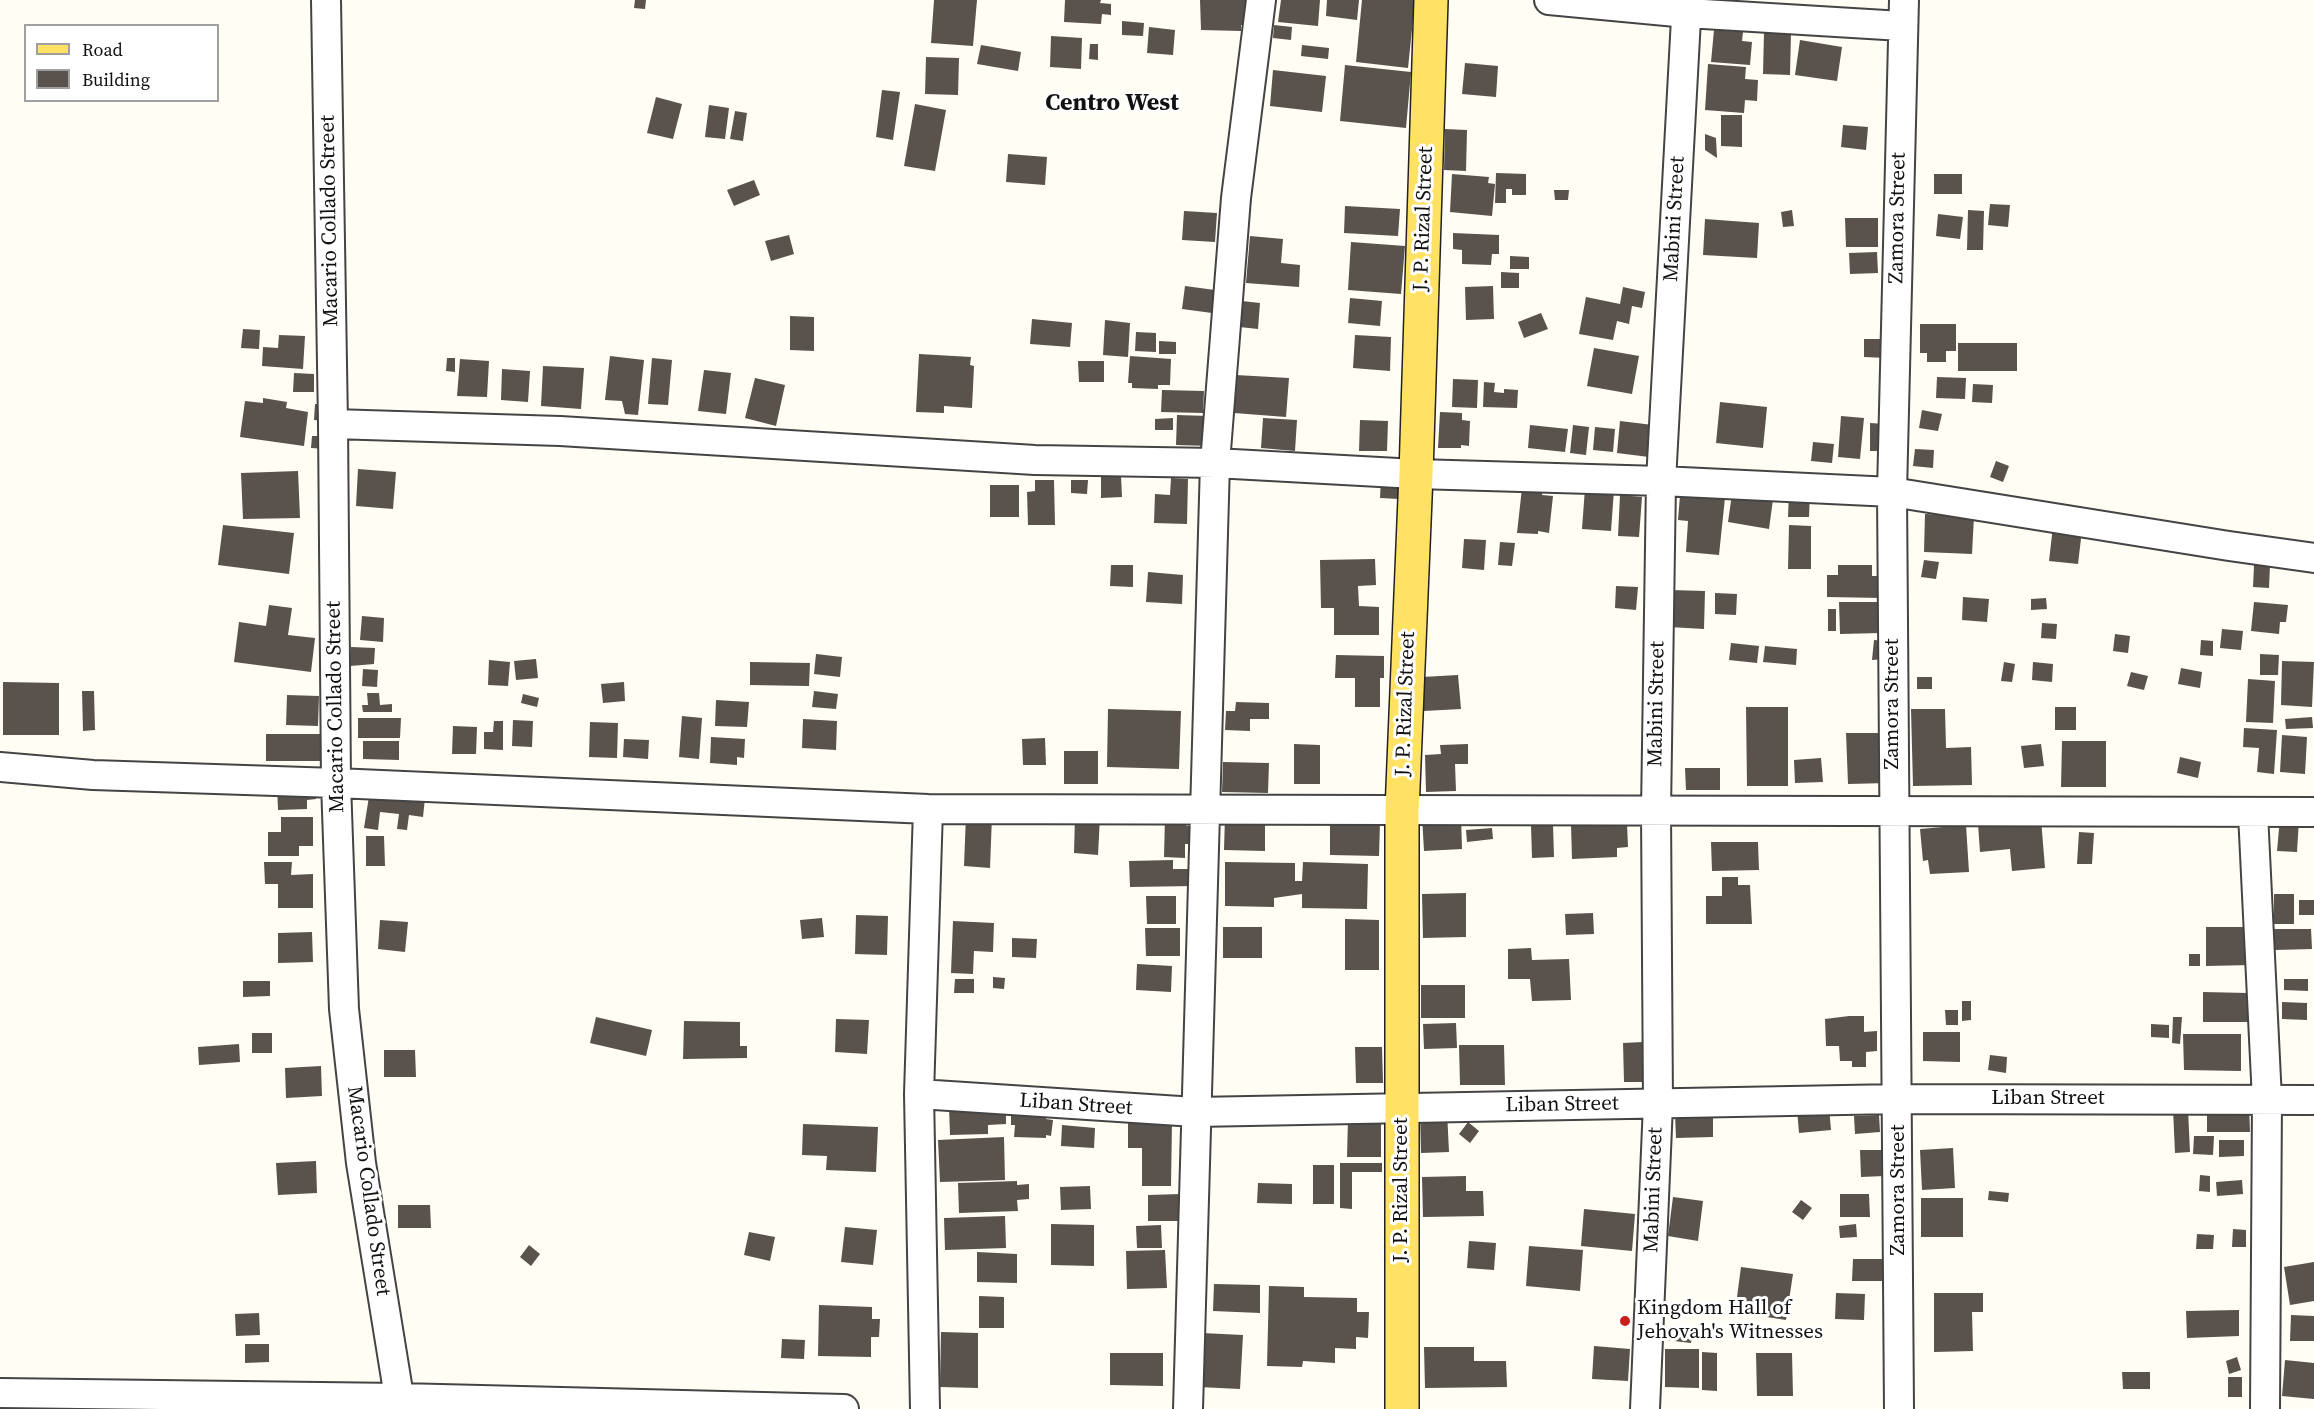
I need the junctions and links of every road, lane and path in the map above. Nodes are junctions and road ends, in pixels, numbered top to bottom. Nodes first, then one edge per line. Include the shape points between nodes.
1 (326, 0) edge
2 (1261, 0) edge
3 (1431, 0) edge
4 (1549, 0) edge
5 (1687, 7) edge
6 (1903, 13) edge
7 (333, 423) junction
8 (1215, 463) junction
9 (1416, 474) junction
10 (1661, 481) junction
11 (1892, 492) junction
12 (2314, 558) edge
13 (0, 767) edge
14 (336, 783) junction
15 (927, 809) junction
16 (1206, 811) junction
17 (1656, 811) junction
18 (1893, 811) junction
19 (1402, 812) junction
20 (2314, 812) edge
21 (2253, 813) junction
22 (919, 1094) junction
23 (1898, 1099) junction
24 (2267, 1100) junction
25 (2314, 1100) edge
26 (1658, 1104) junction
27 (1401, 1107) junction
28 (1195, 1112) junction
29 (0, 1393) edge
30 (401, 1404) edge
31 (844, 1409) edge
32 (925, 1409) edge
33 (1188, 1409) edge
34 (1402, 1409) edge
35 (1645, 1409) edge
36 (1899, 1409) edge
37 (2265, 1409) edge

1 - 7 street, Macario Collado Street
2 - 8 street via 1236,198
3 - 9 main road, J. P. Rizal Street
4 - 5 street
5 - 6 street
5 - 10 street, Mabini Street
6 - 11 street, Zamora Street
7 - 8 street via 560,431 1035,460
7 - 14 street, Macario Collado Street
8 - 9 street
8 - 16 street
9 - 10 street
9 - 19 main road, J. P. Rizal Street
10 - 11 street
10 - 17 street, Mabini Street
11 - 12 street
11 - 18 street, Zamora Street
13 - 14 street via 93,775
14 - 15 street
14 - 30 street, Macario Collado Street via 344,1009 361,1163
15 - 16 street
15 - 22 street
16 - 19 street
16 - 28 street
17 - 18 street
17 - 19 street
17 - 26 street, Mabini Street
18 - 21 street
18 - 23 street, Zamora Street
19 - 27 main road, J. P. Rizal Street
20 - 21 street
21 - 24 street
22 - 28 street, Liban Street
22 - 32 street
23 - 24 street, Liban Street
23 - 26 street, Liban Street
23 - 36 street, Zamora Street
24 - 25 street, Liban Street
24 - 37 street
26 - 27 street, Liban Street
26 - 35 street, Mabini Street
27 - 28 street, Liban Street
27 - 34 main road, J. P. Rizal Street
28 - 33 street
29 - 30 street
30 - 31 street

